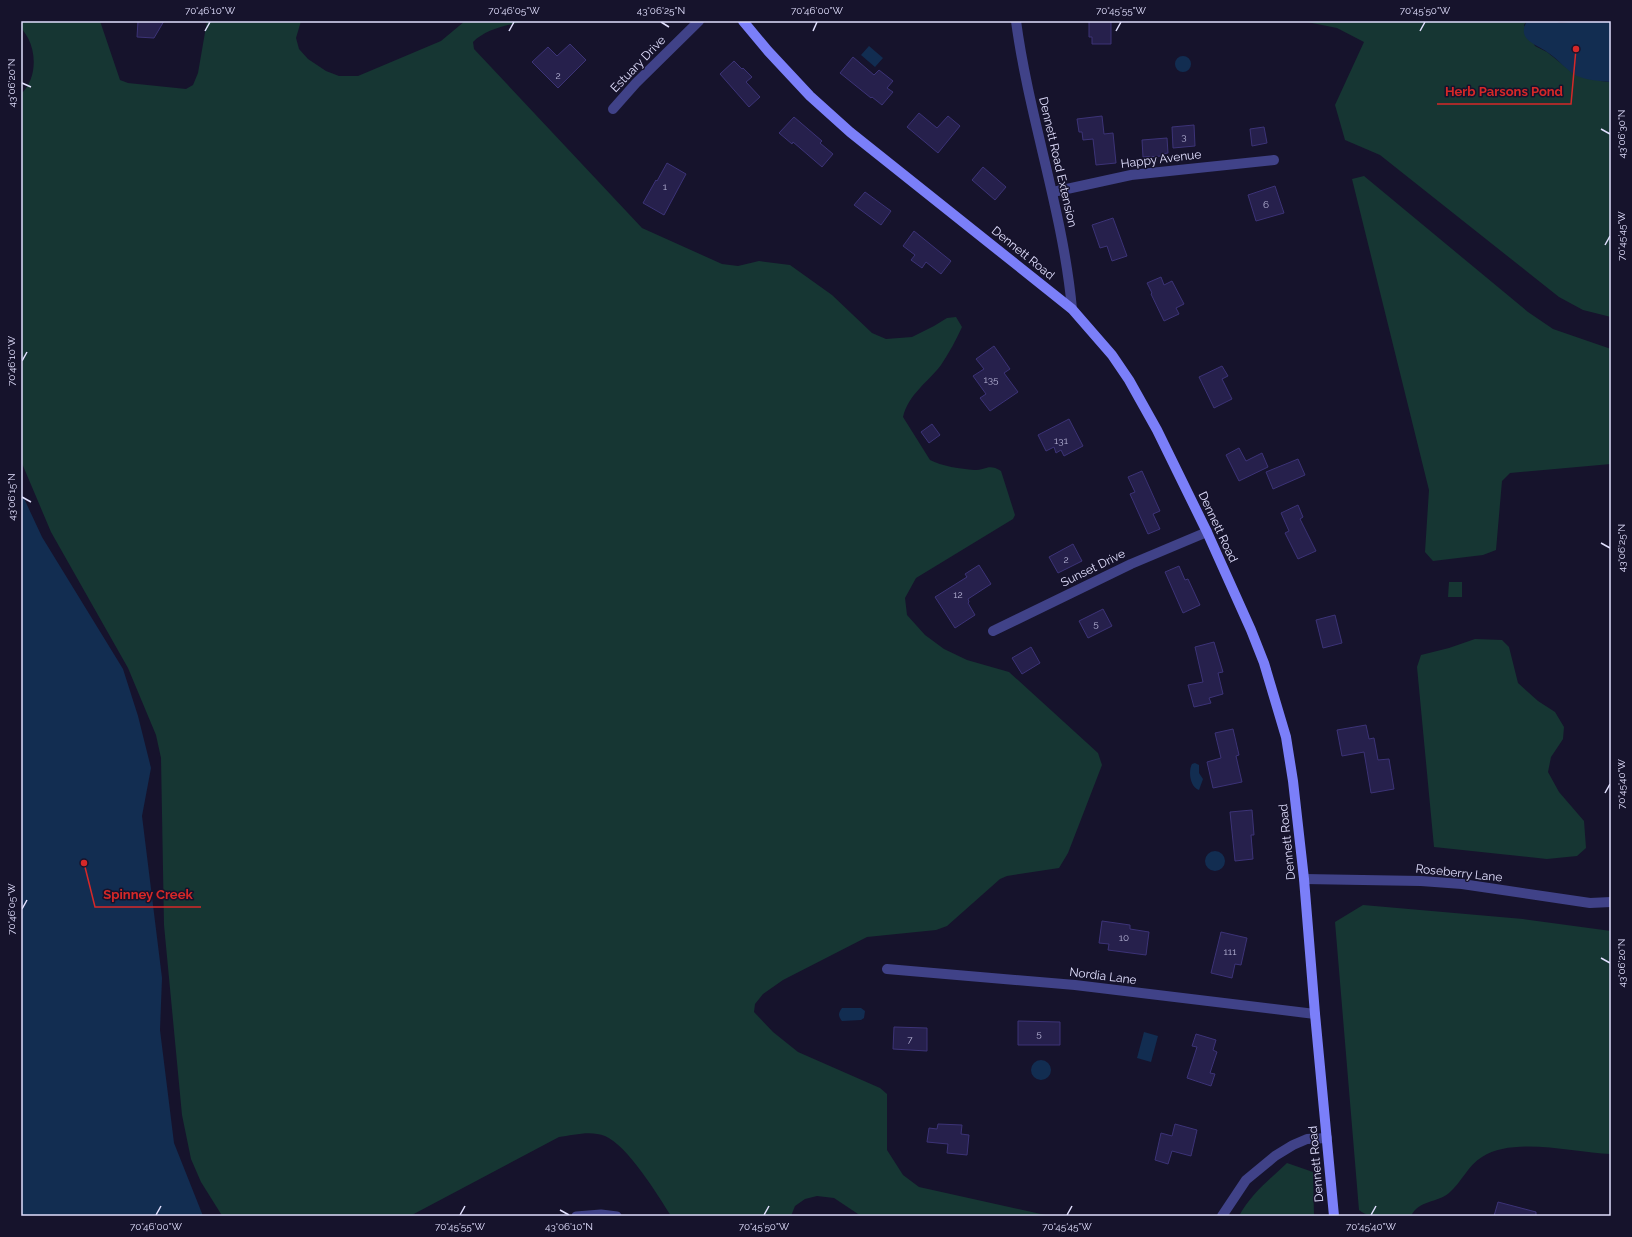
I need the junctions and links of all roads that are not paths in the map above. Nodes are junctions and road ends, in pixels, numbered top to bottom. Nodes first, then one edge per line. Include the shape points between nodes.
1 (699, 21) edge
2 (743, 21) edge
3 (1016, 21) edge
4 (612, 109) dead end
5 (1274, 160) dead end
6 (1053, 192) junction
7 (1072, 309) junction
8 (1207, 532) junction
9 (994, 631) dead end
10 (1304, 879) junction
11 (1611, 902) edge
12 (887, 969) dead end
13 (1315, 1014) junction
14 (1327, 1138) junction
15 (576, 1216) edge
16 (617, 1216) edge
17 (1222, 1216) edge
18 (1334, 1216) edge

1 - 4 street, Estuary Drive
2 - 7 street, Dennett Road via 768,52 810,96 850,132
3 - 6 street, Dennett Road Extension via 1020,53
5 - 6 street, Happy Avenue via 1131,175
6 - 7 street, Dennett Road Extension via 1069,274
7 - 8 street, Dennett Road via 1112,355 1128,380 1155,425
8 - 9 street, Sunset Drive via 1131,564
8 - 10 street, Dennett Road via 1264,663 1286,738
10 - 11 street, Roseberry Lane via 1448,883 1590,903
10 - 13 street, Dennett Road
12 - 13 street, Nordia Lane via 1075,985
13 - 14 street, Dennett Road
14 - 17 street via 1307,1139 1275,1156 1246,1180
14 - 18 street, Dennett Road
15 - 16 lane

